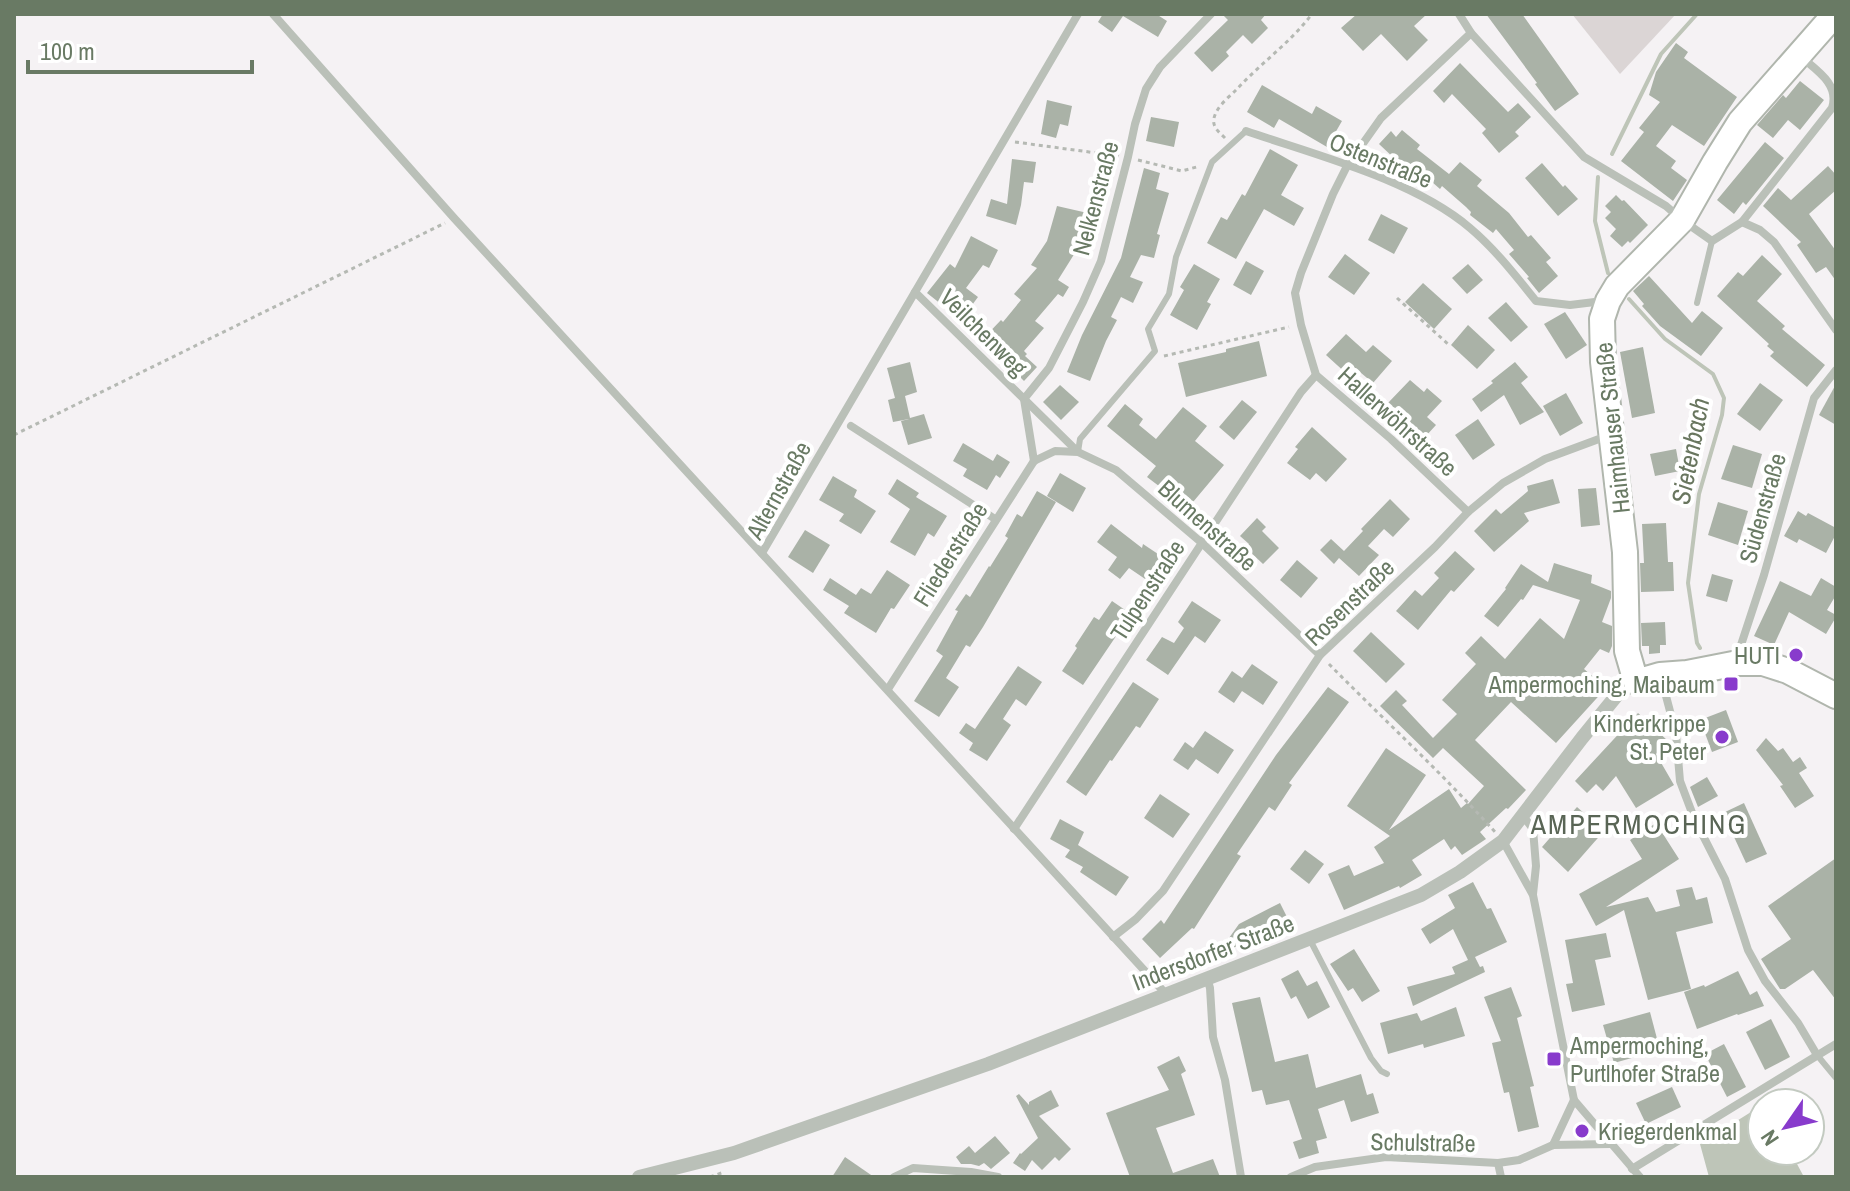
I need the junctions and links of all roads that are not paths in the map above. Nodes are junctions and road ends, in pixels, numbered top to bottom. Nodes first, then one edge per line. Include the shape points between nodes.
1 (273, 14) edge
2 (1078, 14) edge
3 (1211, 14) edge
4 (1459, 14) edge
5 (1835, 14) edge
6 (1471, 33) junction
7 (1799, 55) junction
8 (1246, 131) joint
9 (1347, 166) junction
10 (1682, 220) junction
11 (1742, 222) junction
12 (1712, 241) junction
13 (915, 292) junction
14 (1608, 301) junction
15 (1697, 303) dead end
16 (1836, 330) edge
17 (1836, 370) edge
18 (1316, 375) junction
19 (1024, 399) junction
20 (851, 426) dead end
21 (1611, 434) junction
22 (1078, 452) junction
23 (1034, 461) junction
24 (1468, 512) junction
25 (995, 519) junction
26 (1202, 543) junction
27 (762, 553) junction
28 (1320, 655) junction
29 (1738, 663) junction
30 (1660, 675) junction
31 (1636, 682) junction
32 (888, 689) junction
33 (1836, 696) edge
34 (1523, 816) junction
35 (1014, 829) junction
36 (1503, 841) junction
37 (1533, 895) junction
38 (1113, 937) junction
39 (1309, 938) junction
40 (1207, 978) junction
41 (1166, 994) junction
42 (1836, 1044) edge
43 (1817, 1055) junction
44 (1387, 1074) dead end
45 (1836, 1078) edge
46 (1574, 1100) junction
47 (1610, 1144) junction
48 (1553, 1145) junction
49 (1498, 1163) junction
50 (1632, 1169) junction
51 (639, 1177) edge
52 (894, 1177) edge
53 (998, 1177) edge
54 (1241, 1177) edge
55 (1291, 1177) edge
56 (1501, 1177) edge
57 (1640, 1177) edge

1 - 27 street
2 - 13 street, Alternstraße
3 - 19 street, Nelkenstraße via 1146,89 1101,261 1049,368
4 - 6 street
5 - 7 main road
6 - 9 street, Hallerwöhrstraße via 1381,118
6 - 10 street via 1584,157
7 - 10 main road via 1740,122
7 - 11 street via 1833,86 1832,108
8 - 9 street, Ostenstraße
8 - 22 lane via 1212,162 1176,257 1169,294 1148,329 1155,351 1080,439
9 - 14 street, Ostenstraße via 1405,188 1451,214 1536,301
9 - 18 street, Hallerwöhrstraße via 1295,293
10 - 12 street
10 - 14 main road
11 - 12 street
11 - 16 street via 1774,242
12 - 15 lane
13 - 19 street, Veilchenweg
13 - 27 street, Alternstraße
14 - 21 main road, Haimhauser Straße via 1602,319
17 - 29 street, Südenstraße via 1814,398
18 - 24 street, Hallerwöhrstraße
18 - 26 street, Tulpenstraße
19 - 22 street, Veilchenweg
19 - 23 street, Veilchenweg
20 - 25 street
21 - 24 street, Rosenstraße via 1545,459 1503,483
21 - 31 main road, Haimhauser Straße via 1625,552 1627,651
22 - 23 street, Blumenstraße via 1055,451
22 - 26 street, Blumenstraße via 1116,470
23 - 25 street, Fliederstraße
24 - 28 street, Rosenstraße
25 - 32 street, Fliederstraße
26 - 28 street, Blumenstraße
26 - 35 street, Tulpenstraße
27 - 32 street, Alternstraße
28 - 38 street, Rosenstraße via 1163,891
29 - 30 main road
29 - 33 main road via 1788,671
30 - 31 main road
30 - 43 street via 1676,734 1680,781 1725,879 1748,950
31 - 34 street, Indersdorfer Straße via 1617,695
32 - 35 street, Alternstraße
34 - 36 street, Indersdorfer Straße
34 - 37 street via 1533,829
35 - 38 street, Alternstraße
36 - 37 street
36 - 39 street, Indersdorfer Straße via 1421,895
37 - 46 street
38 - 41 street, Alternstraße
39 - 40 street, Indersdorfer Straße
39 - 44 lane via 1371,1058
40 - 41 street, Indersdorfer Straße
40 - 54 street via 1213,1037
41 - 51 street, Indersdorfer Straße via 988,1064 734,1153
42 - 43 street
43 - 45 lane
43 - 50 street
46 - 47 street
46 - 48 street
47 - 48 street, Schulstraße
47 - 50 street
48 - 49 street, Schulstraße
49 - 55 street, Schulstraße via 1386,1157 1315,1167
49 - 56 street
50 - 57 street
52 - 53 street via 913,1168

